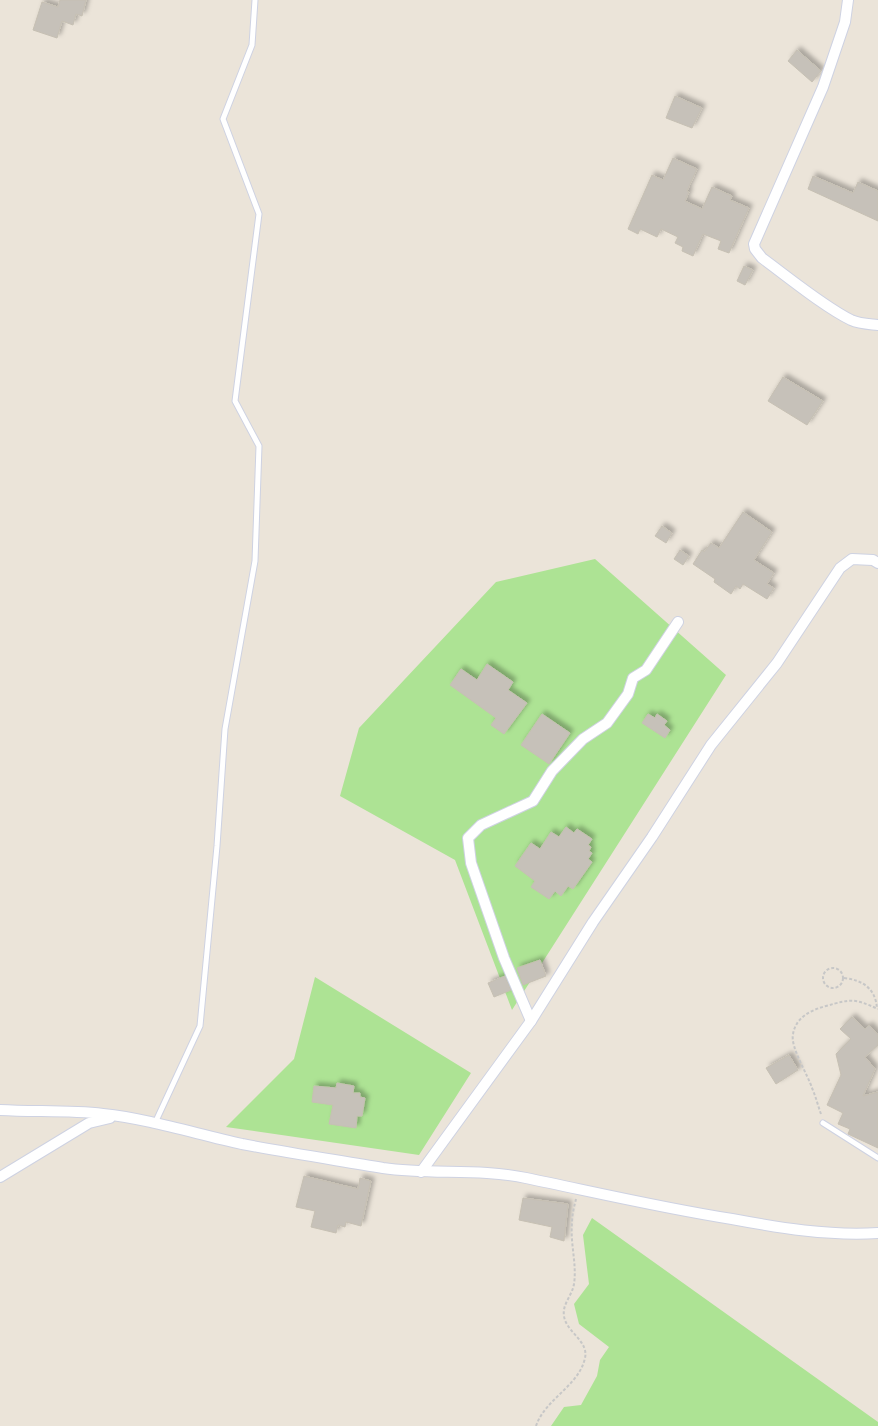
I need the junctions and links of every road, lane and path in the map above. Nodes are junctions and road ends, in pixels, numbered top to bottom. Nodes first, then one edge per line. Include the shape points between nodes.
1 (255, 0) edge
2 (848, 0) edge
3 (878, 325) edge
4 (878, 564) edge
5 (678, 622) dead end
6 (843, 978) junction
7 (878, 1009) edge
8 (531, 1021) junction
9 (0, 1110) edge
10 (124, 1117) junction
11 (823, 1123) joint
12 (154, 1124) junction
13 (878, 1158) edge
14 (421, 1172) junction
15 (0, 1177) edge
16 (577, 1189) junction
17 (878, 1232) edge
18 (536, 1426) edge

1 - 12 lane via 252,45 223,119 259,214 235,400 259,446 255,561 225,729 200,1026
2 - 3 street via 845,22 823,87 754,244 762,258 835,310 852,320
4 - 8 street via 873,560 852,559 840,568 777,663 711,745 593,922
5 - 8 street via 646,670 634,678 628,694 607,723 583,739 552,771 533,801 481,825 468,838 472,863 504,958
6 - 6 path via 841,985 832,988 826,985 823,979 826,972 834,969 840,971
6 - 7 path via 859,981 868,987 875,997
7 - 11 path via 858,1000 847,1000 807,1013 795,1029 793,1035 796,1050 812,1087
8 - 14 street
9 - 10 street via 49,1110
10 - 12 street
10 - 15 street via 104,1118 90,1123
11 - 13 lane
12 - 14 street via 242,1144
14 - 16 street via 490,1172
16 - 17 street via 679,1211 780,1228 824,1233
16 - 18 path via 572,1224 574,1284 564,1308 564,1315 566,1324 584,1345 585,1358 580,1374 544,1413

